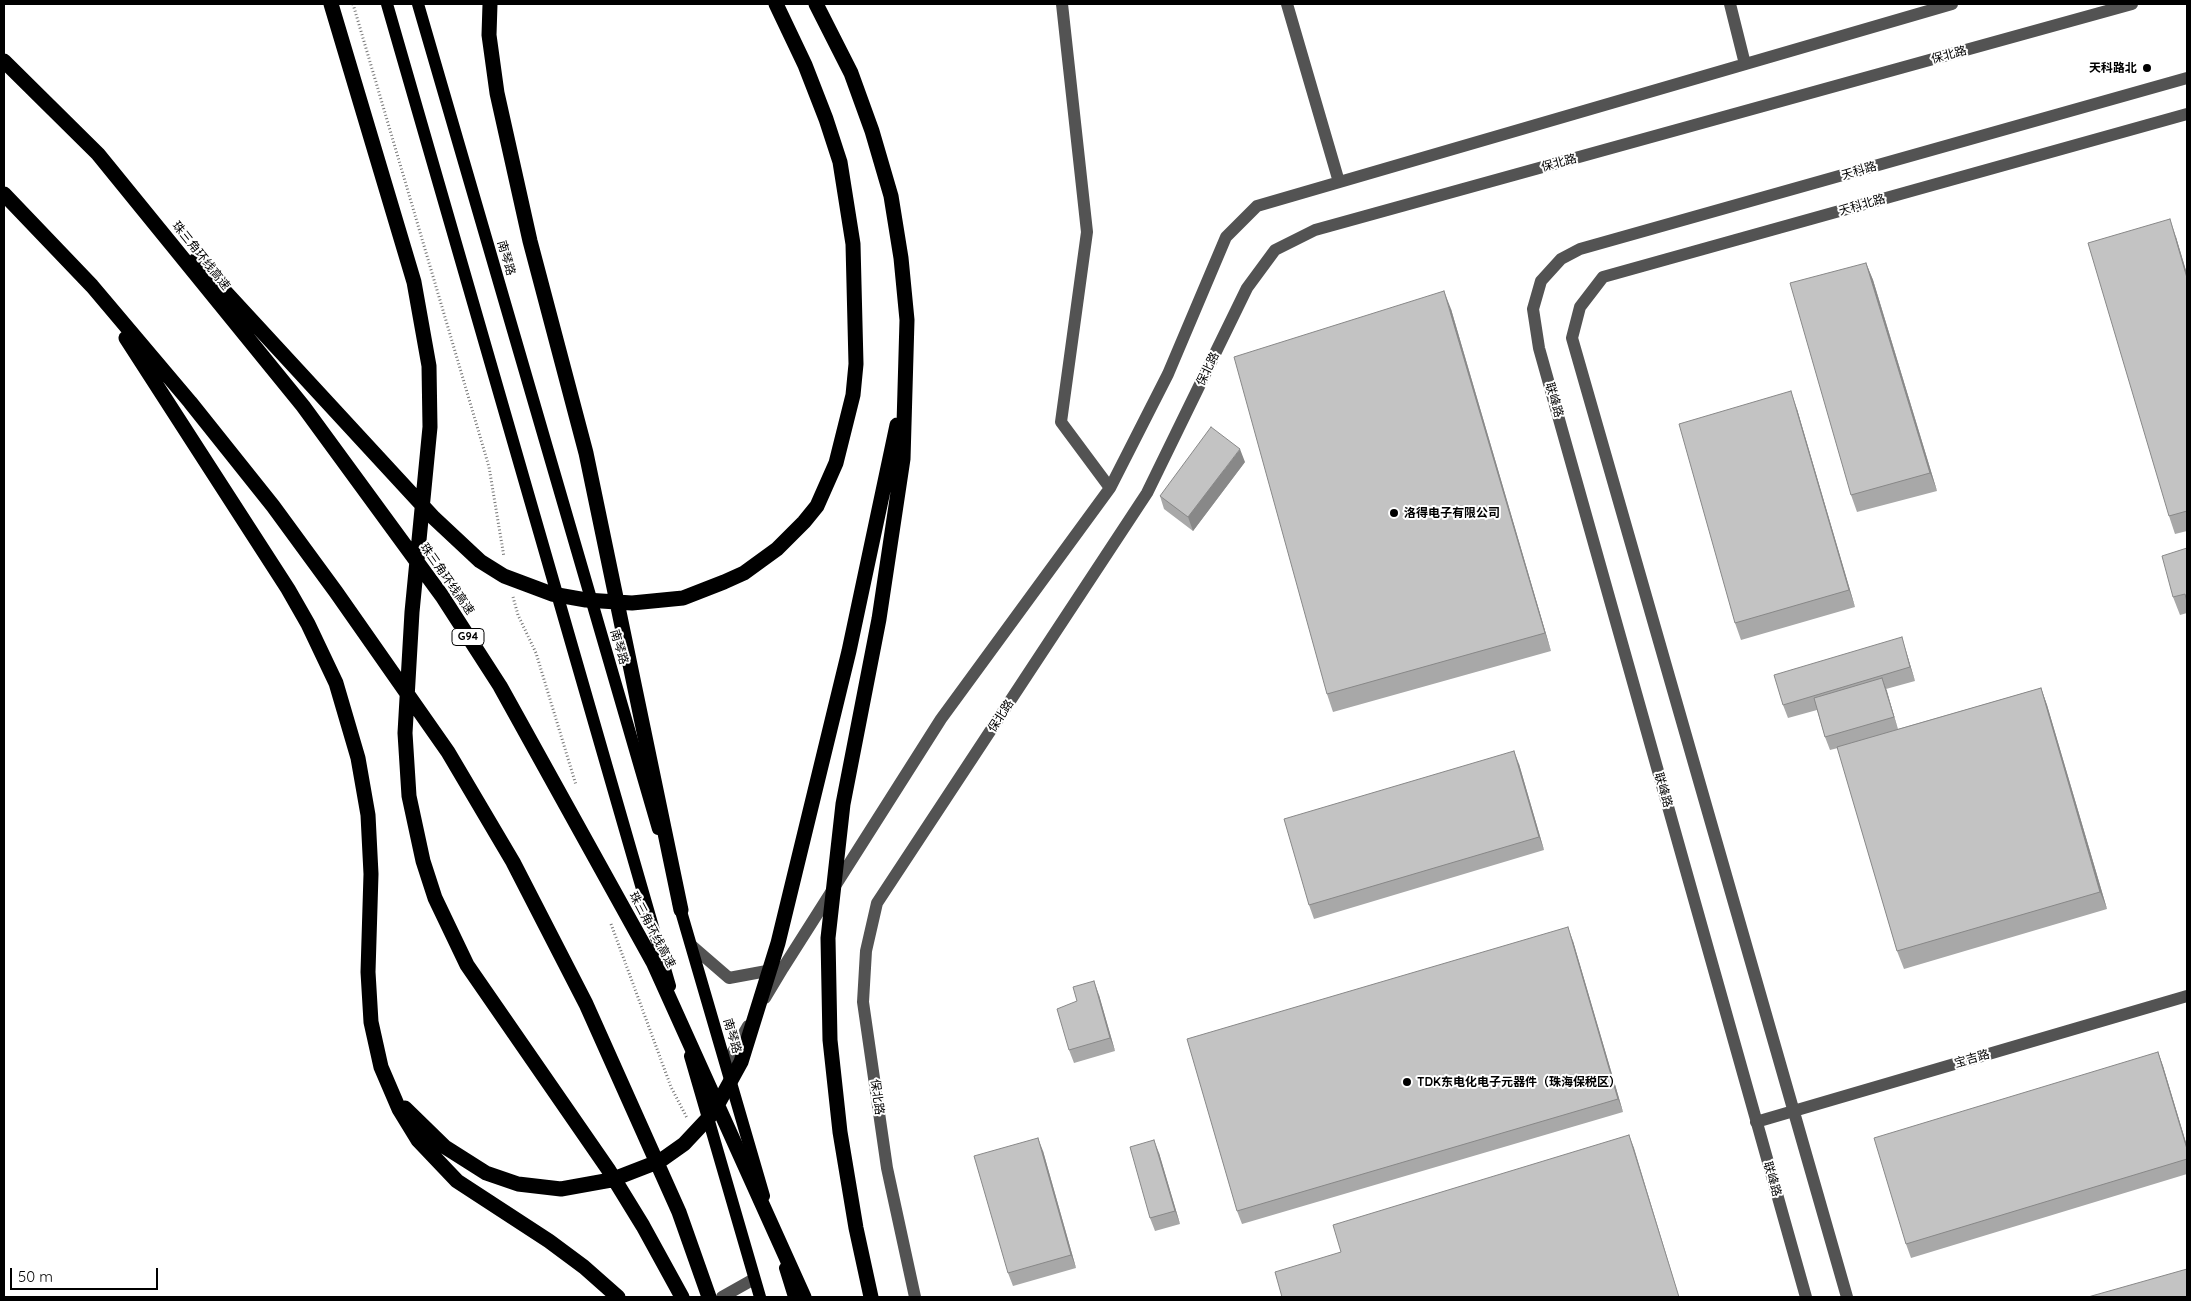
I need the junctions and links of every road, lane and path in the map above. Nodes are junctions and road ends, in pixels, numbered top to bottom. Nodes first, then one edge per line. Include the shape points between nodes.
1 (331, 4) edge
2 (353, 4) edge
3 (387, 4) edge
4 (418, 4) edge
5 (490, 4) edge
6 (776, 4) edge
7 (816, 4) edge
8 (1062, 4) edge
9 (1287, 4) edge
10 (1730, 4) edge
11 (1952, 4) edge
12 (2132, 4) edge
13 (4, 61) edge
14 (1745, 64) junction
15 (2187, 78) edge
16 (2187, 114) edge
17 (98, 154) junction
18 (1338, 182) junction
19 (4, 194) edge
20 (1541, 281) joint
21 (92, 286) junction
22 (896, 459) junction
23 (1110, 488) junction
24 (506, 567) dead end
25 (513, 596) dead end
26 (578, 793) dead end
27 (681, 910) junction
28 (608, 916) dead end
29 (692, 946) junction
30 (783, 968) junction
31 (2187, 996) edge
32 (726, 1064) junction
33 (390, 1093) junction
34 (1794, 1111) junction
35 (688, 1121) dead end
36 (1756, 1122) junction
37 (754, 1279) junction
38 (618, 1297) edge
39 (682, 1297) edge
40 (708, 1297) edge
41 (722, 1297) edge
42 (760, 1297) edge
43 (794, 1297) edge
44 (804, 1297) edge
45 (871, 1297) edge
46 (915, 1297) edge
47 (1806, 1297) edge
48 (1848, 1297) edge

1 - 39 highway via 414,282 429,366 430,428 412,612 405,732 408,796 423,861 435,898 467,965 608,1169
2 - 24 path via 489,467
3 - 37 main road
4 - 27 main road, 南琴路
5 - 27 highway via 489,35 497,93 530,241 586,453
6 - 17 highway via 805,65 840,162 852,235 857,324 853,395 836,463 817,506 790,536 744,574 683,598 632,603 586,600 520,582 480,561 434,518
7 - 22 highway via 851,73 891,196 907,320 906,386
8 - 23 street via 1087,232 1061,422
9 - 18 street
10 - 14 street
11 - 14 street
12 - 46 street, 保北路 via 1315,230 1275,250 1247,288 1147,493 877,903 866,950 863,1002 887,1168
13 - 17 highway, 珠三角环线高速 / G94
14 - 18 street
15 - 20 street, 天科路 via 1580,248 1561,259
16 - 34 street, 天科北路 via 1603,277 1580,306 1572,338
17 - 44 highway, 珠三角环线高速 / G94 via 308,414 442,596 500,686 654,962
18 - 23 street via 1257,206 1226,237 1168,374
19 - 21 highway
20 - 36 street, 联峰路 via 1532,309 1539,348
21 - 33 highway via 288,590 336,683 364,783 371,851 369,998 376,1048
21 - 40 highway via 272,506 381,654 448,752 513,862 586,1004 679,1212
22 - 33 highway via 778,943 740,1062 713,1113 684,1144 660,1161 589,1186 548,1189 505,1180 470,1165 429,1134
22 - 45 highway via 879,619 843,804 828,938 830,1040 835,1095 847,1178
23 - 30 street via 941,719
25 - 26 path via 536,653
27 - 29 main road, 南琴路
28 - 35 path via 670,1087
29 - 30 street via 729,978
29 - 32 main road, 南琴路
30 - 32 street
31 - 34 street, 宝吉路
32 - 43 main road, 南琴路
33 - 38 highway via 418,1140 457,1181 549,1241
34 - 36 street, 宝吉路
34 - 48 street
36 - 47 street, 联峰路
37 - 41 street
37 - 42 main road

